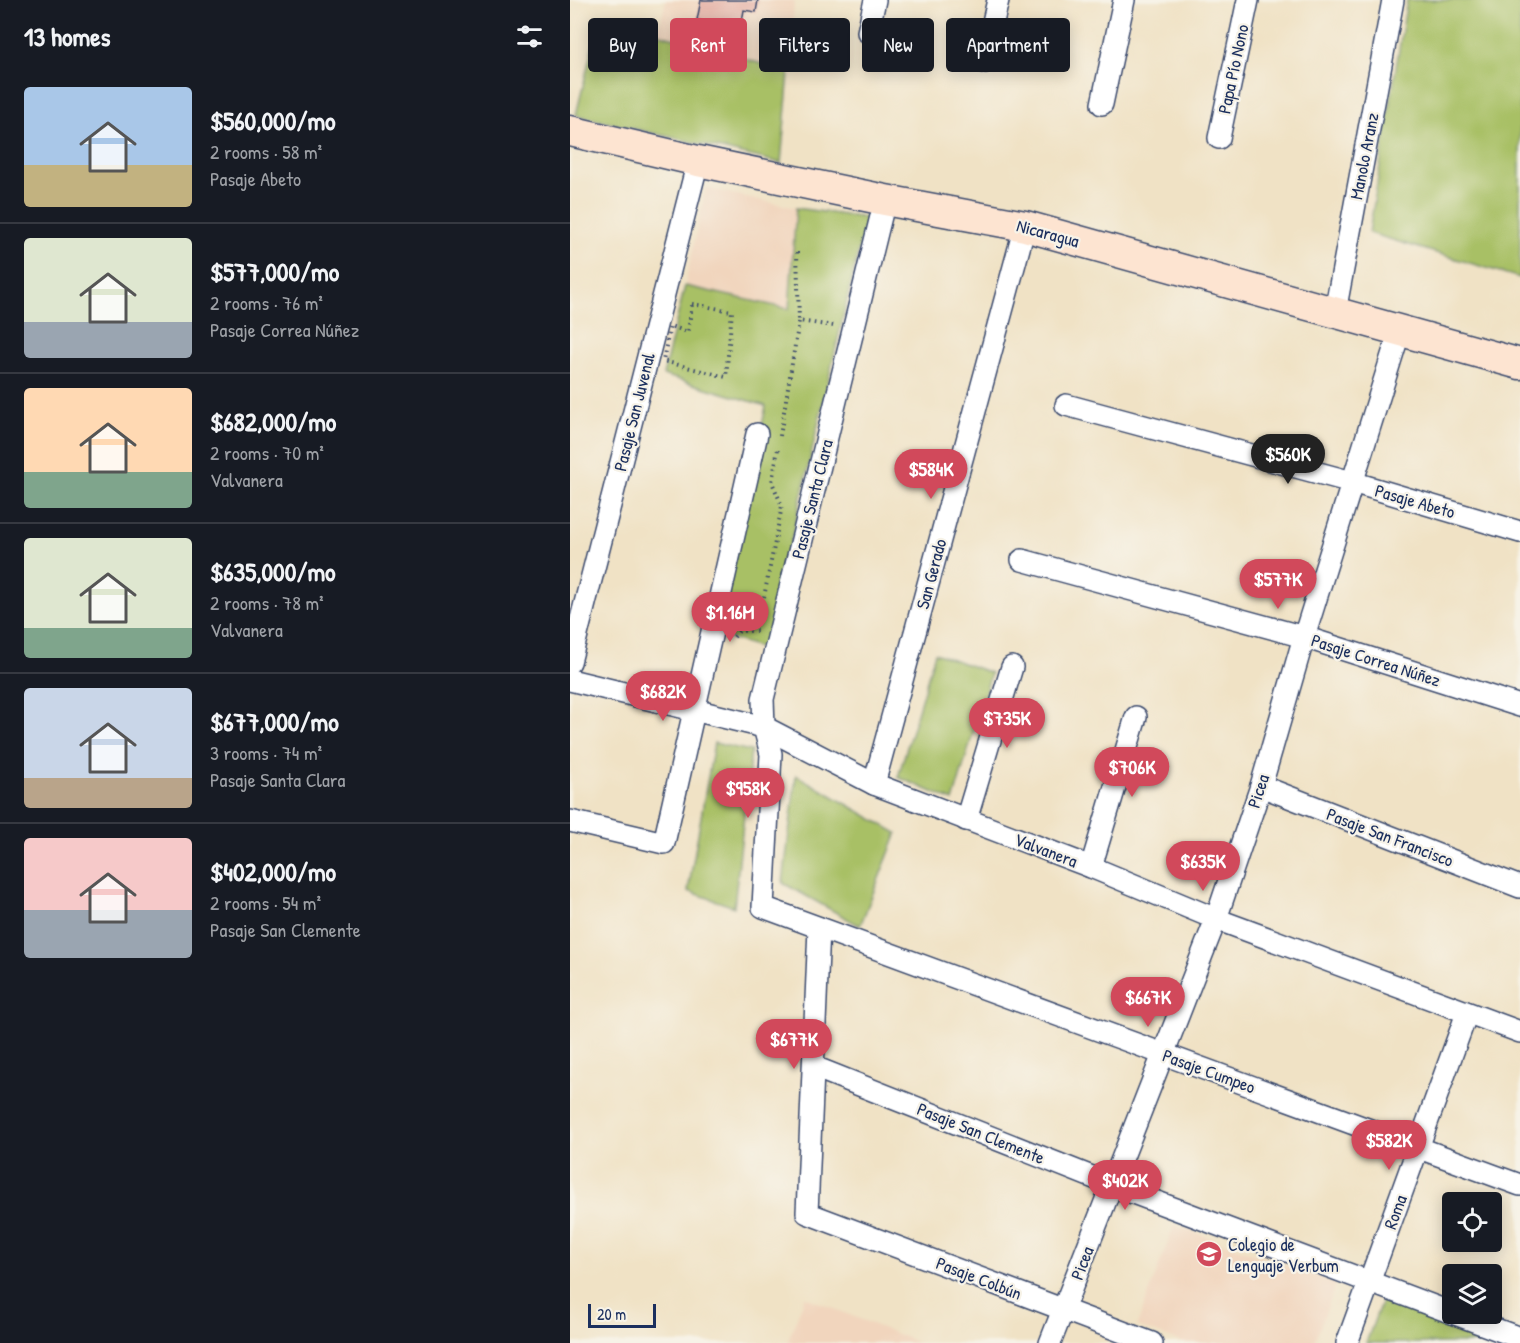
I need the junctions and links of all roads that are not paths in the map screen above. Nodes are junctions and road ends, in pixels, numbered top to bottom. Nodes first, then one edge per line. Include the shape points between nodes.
1 (875, 0) edge
2 (998, 0) edge
3 (1124, 0) edge
4 (1248, 0) edge
5 (1393, 0) edge
6 (871, 18) edge
7 (994, 18) edge
8 (1102, 104) dead end
9 (570, 131) edge
10 (1219, 138) dead end
11 (698, 161) junction
12 (885, 200) junction
13 (1025, 226) junction
14 (1335, 312) junction
15 (1400, 330) junction
16 (1520, 364) edge
17 (1066, 405) dead end
18 (757, 434) dead end
19 (1352, 482) junction
20 (1520, 532) edge
21 (1022, 560) dead end
22 (1304, 637) junction
23 (570, 662) edge
24 (1012, 667) dead end
25 (570, 680) edge
26 (1520, 706) edge
27 (695, 710) junction
28 (1136, 717) dead end
29 (764, 727) junction
30 (874, 784) junction
31 (1261, 786) junction
32 (966, 820) junction
33 (570, 821) edge
34 (1091, 867) junction
35 (1520, 887) edge
36 (763, 907) joint
37 (1216, 919) junction
38 (819, 928) junction
39 (1467, 1013) junction
40 (1520, 1032) edge
41 (1162, 1054) junction
42 (814, 1067) junction
43 (1418, 1148) junction
44 (1112, 1185) junction
45 (1520, 1185) edge
46 (1369, 1283) junction
47 (1442, 1309) edge
48 (1064, 1310) junction
49 (1482, 1324) edge
50 (1520, 1338) edge
51 (1050, 1343) edge
52 (1152, 1343) edge
53 (1347, 1343) edge

1 - 6 street
2 - 7 street
3 - 8 street
4 - 10 street, Papa Pío Nono
5 - 14 street, Manolo Aranz
9 - 11 street, Nicaragua
11 - 12 street, Nicaragua
11 - 23 street, Pasaje San Juvenal
12 - 13 street, Nicaragua
12 - 29 street, Pasaje Santa Clara via 763,699
13 - 14 street, Nicaragua
13 - 30 street, San Gerado
14 - 15 street, Nicaragua
15 - 16 street, Nicaragua
15 - 19 street, Picea
17 - 19 street, Pasaje Abeto
18 - 27 street
19 - 20 street, Pasaje Abeto
19 - 22 street, Picea
21 - 22 street, Pasaje Correa Núñez
22 - 26 street, Pasaje Correa Núñez
22 - 31 street, Picea
24 - 32 street
25 - 27 street, Valvanera
27 - 29 street, Valvanera
27 - 33 street via 664,843
28 - 34 street
29 - 30 street, Valvanera
29 - 36 street, Pasaje Santa Clara via 771,754
30 - 32 street, Valvanera
31 - 35 street, Pasaje San Francisco
31 - 37 street, Picea
32 - 34 street, Valvanera
34 - 37 street, Valvanera
36 - 38 street, Pasaje Cumpeo
37 - 39 street, Valvanera
37 - 41 street, Picea
38 - 41 street, Pasaje Cumpeo
38 - 42 street
39 - 40 street, Valvanera
39 - 43 street, Roma
41 - 43 street, Pasaje Cumpeo
41 - 44 street, Picea
42 - 44 street, Pasaje San Clemente
42 - 48 street, Pasaje Colbún via 807,1213
43 - 45 street, Pasaje Cumpeo
43 - 46 street, Roma
44 - 46 street, Pasaje San Clemente
44 - 48 street, Picea
46 - 47 street, Pasaje San Clemente
46 - 53 street, Roma
48 - 51 street, Picea
48 - 52 street, Pasaje Colbún
49 - 50 street, Pasaje San Clemente

